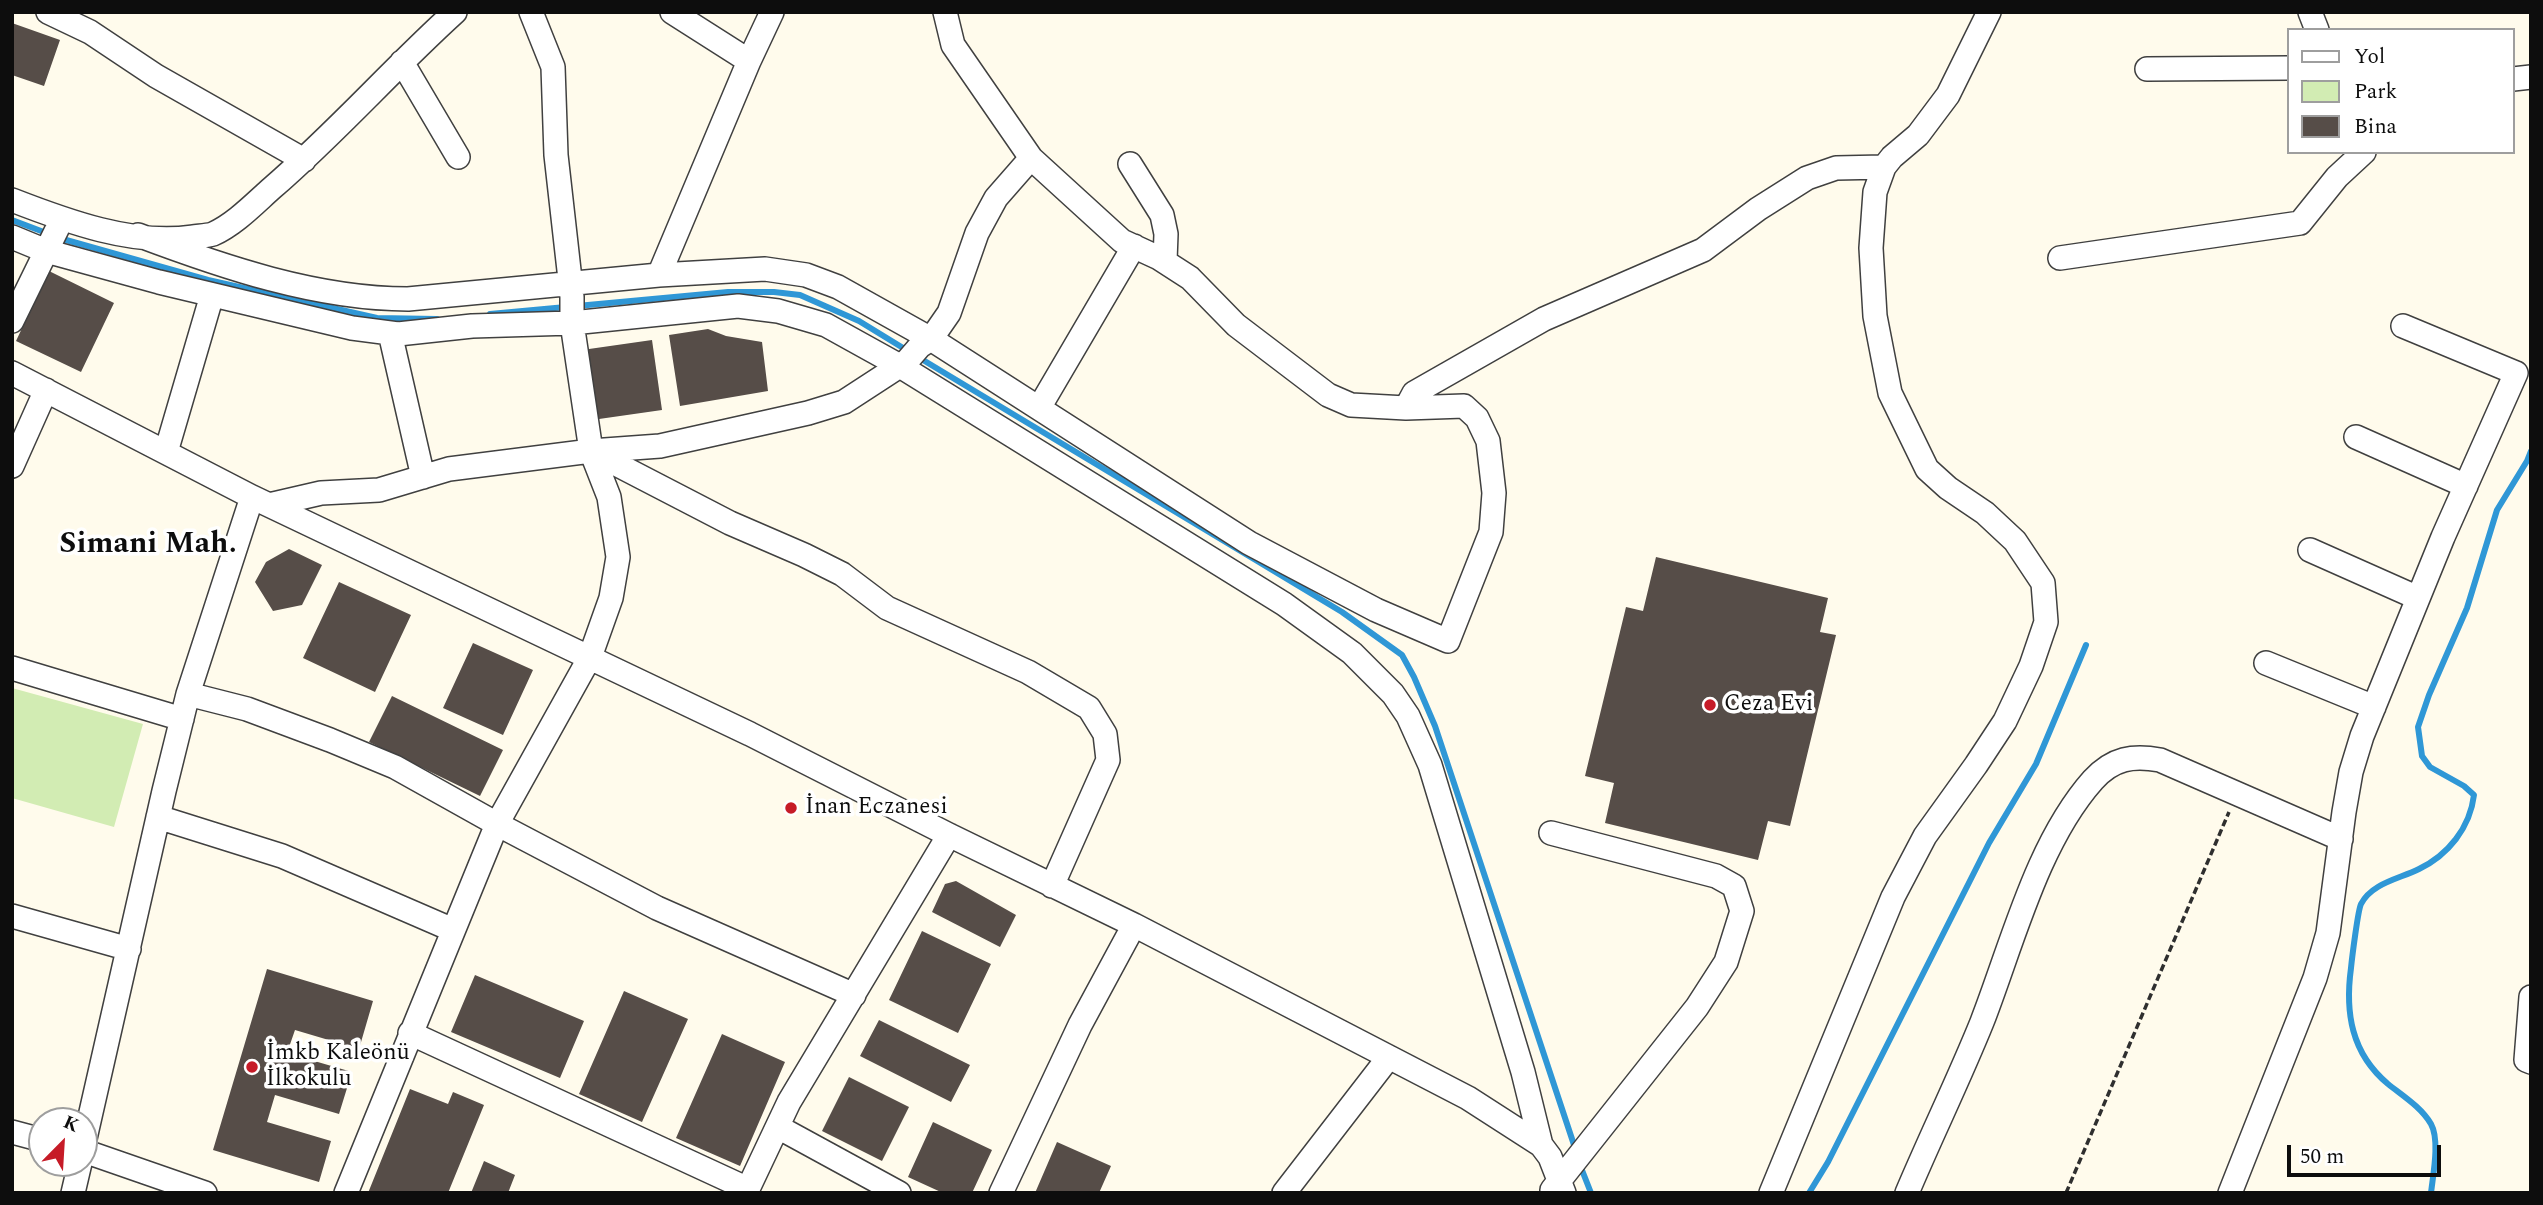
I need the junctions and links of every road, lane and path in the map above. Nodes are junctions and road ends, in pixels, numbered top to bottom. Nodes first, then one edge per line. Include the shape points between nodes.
1 (48, 12) edge
2 (455, 12) edge
3 (531, 12) edge
4 (672, 12) edge
5 (772, 12) edge
6 (945, 12) edge
7 (1989, 12) edge
8 (749, 61) junction
9 (402, 62) junction
10 (2288, 68) edge
11 (2147, 69) dead end
12 (2362, 154) edge
13 (458, 158) dead end
14 (1031, 158) junction
15 (304, 160) junction
16 (1130, 164) dead end
17 (1884, 167) junction
18 (12, 200) edge
19 (54, 235) junction
20 (138, 235) junction
21 (12, 237) edge
22 (1134, 246) junction
23 (2060, 258) dead end
24 (1164, 261) junction
25 (659, 275) junction
26 (212, 295) junction
27 (572, 304) junction
28 (12, 321) edge
29 (2403, 326) dead end
30 (390, 333) junction
31 (914, 353) junction
32 (12, 373) edge
33 (46, 390) junction
34 (1039, 408) junction
35 (1406, 408) junction
36 (2356, 437) dead end
37 (591, 451) junction
38 (166, 452) junction
39 (12, 466) edge
40 (423, 477) junction
41 (2466, 486) junction
42 (261, 501) junction
43 (2310, 550) dead end
44 (2418, 598) junction
45 (590, 657) junction
46 (2266, 663) dead end
47 (12, 668) edge
48 (188, 694) junction
49 (2374, 707) junction
50 (182, 719) junction
51 (2237, 794) junction
52 (158, 817) junction
53 (497, 824) junction
54 (1551, 833) dead end
55 (949, 835) junction
56 (2341, 839) junction
57 (1052, 886) junction
58 (12, 916) edge
59 (1134, 925) junction
60 (453, 930) junction
61 (128, 949) junction
62 (854, 995) junction
63 (2531, 997) edge
64 (410, 1033) junction
65 (1389, 1058) junction
66 (2531, 1062) edge
67 (92, 1107) edge
68 (778, 1127) junction
69 (1541, 1145) junction
70 (98, 1156) edge
71 (1561, 1183) edge
72 (747, 1191) edge
73 (205, 1193) edge
74 (346, 1193) edge
75 (899, 1193) edge
76 (1001, 1193) edge
77 (1284, 1193) edge
78 (1771, 1193) edge
79 (1907, 1193) edge
80 (2066, 1193) edge
81 (2230, 1193) edge

1 - 15 street via 90,32 156,76
2 - 9 street
3 - 27 street via 553,67 556,155
4 - 8 street
5 - 8 street
6 - 14 street via 953,45
7 - 17 street via 1948,95 1918,135
8 - 25 street
9 - 13 street
9 - 15 street
10 - 11 street
12 - 23 street via 2300,223
14 - 22 street via 1122,241
14 - 31 street via 996,198 977,233 949,313
15 - 20 street via 212,234 175,239
16 - 24 street via 1161,215 1166,234
17 - 35 street via 1836,168 1807,178 1703,250 1544,319 1414,393
17 - 78 street via 1875,192 1871,248 1875,316 1890,393 1927,468 2015,541 2043,583 2046,622 2005,720 1925,836 1893,897
18 - 19 street
19 - 20 street
19 - 21 street
19 - 26 street
19 - 28 street
20 - 27 street via 219,263 369,299
22 - 24 street
22 - 34 street
24 - 35 street via 1190,278 1236,325 1328,395 1351,405
25 - 27 street
25 - 31 street via 765,269 806,275 838,287
26 - 30 street
26 - 38 street
27 - 30 street via 472,326
27 - 31 street via 758,308 802,317
27 - 37 street
29 - 41 street via 2516,373
30 - 40 street
31 - 34 street
31 - 37 street via 844,402 808,413 660,446
31 - 69 street via 1284,604 1352,653 1393,694 1430,765
32 - 33 street
33 - 38 street
33 - 39 street
34 - 35 street via 1249,544 1376,610 1448,641 1491,532 1494,493 1488,440 1477,418 1464,406
36 - 41 street
37 - 40 street via 449,469
37 - 45 street via 609,497 618,557 611,598
37 - 57 street via 842,574 887,608 1028,672 1089,708 1105,734 1108,760
38 - 42 street
40 - 42 street via 379,490
41 - 44 street
42 - 45 street
42 - 48 street
43 - 44 street
44 - 49 street
45 - 53 street
45 - 55 street
46 - 49 street
47 - 50 street
48 - 50 street
48 - 53 street via 247,709 330,740 394,767
49 - 56 street via 2351,772
50 - 52 street
51 - 56 street
51 - 79 street via 2160,760 2136,756 2114,764 2094,779 2046,856 1981,1023
51 - 80 path
52 - 60 street via 282,856
52 - 61 street
53 - 60 street
53 - 62 street via 657,908
54 - 71 street via 1716,876 1734,886 1742,911 1726,962 1697,1007
55 - 57 street
55 - 62 street
56 - 81 street via 2328,933 2315,978
57 - 59 street
58 - 61 street
59 - 65 street
59 - 76 street via 1080,1025
60 - 64 street
61 - 67 street
62 - 68 street
63 - 66 street via 2526,1060
64 - 72 street
64 - 74 street
65 - 69 street via 1468,1098
65 - 77 street
68 - 72 street
68 - 75 street
69 - 71 street
70 - 73 street

